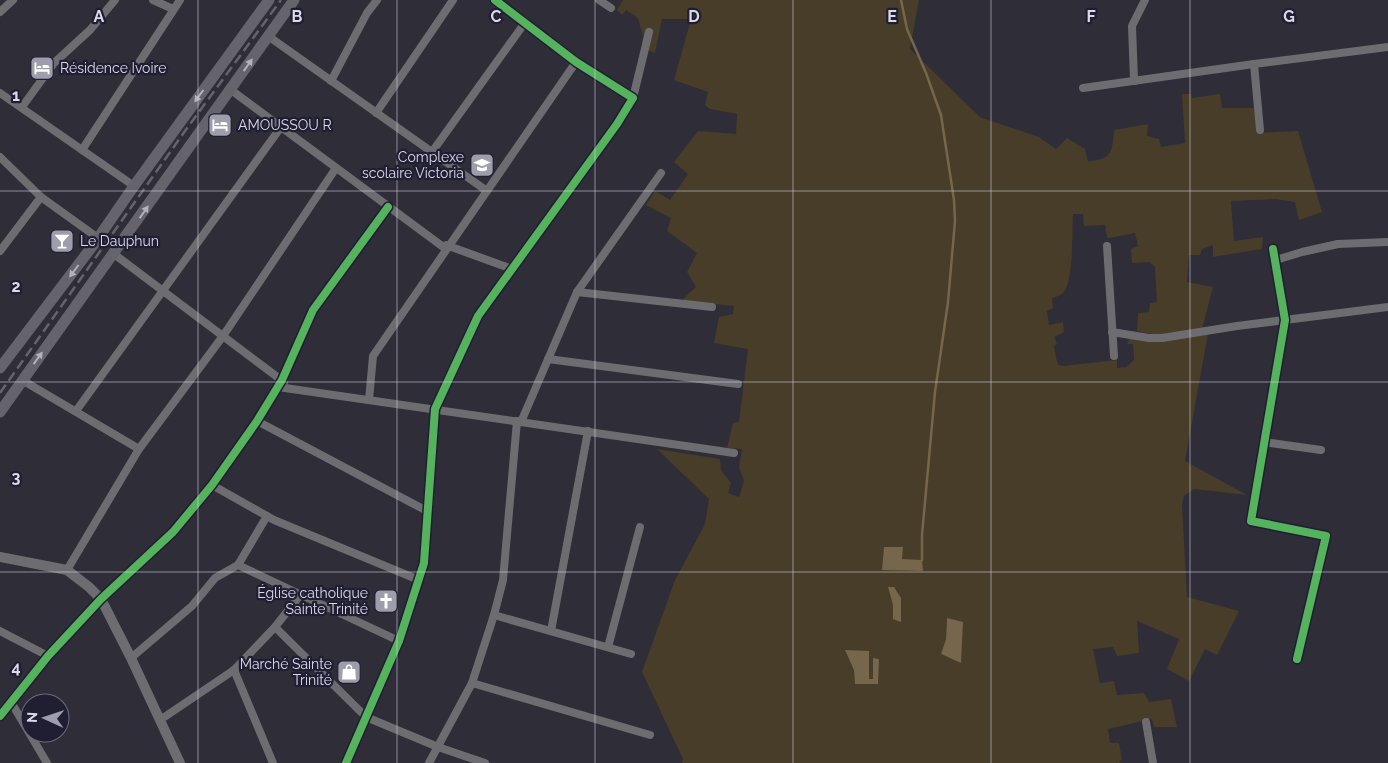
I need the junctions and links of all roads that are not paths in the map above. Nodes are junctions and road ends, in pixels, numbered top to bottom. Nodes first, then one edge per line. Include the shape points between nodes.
1 (14, 0) edge
2 (115, 0) edge
3 (153, 0) edge
4 (180, 0) edge
5 (269, 0) edge
6 (294, 0) edge
7 (377, 0) edge
8 (453, 0) edge
9 (495, 0) edge
10 (599, 0) edge
11 (1145, 0) edge
12 (611, 8) dead end
13 (173, 9) junction
14 (0, 12) edge
15 (524, 24) junction
16 (649, 32) dead end
17 (268, 36) junction
18 (1388, 47) edge
19 (576, 62) junction
20 (1254, 64) junction
21 (331, 81) junction
22 (1134, 81) junction
23 (1083, 88) dead end
24 (230, 90) junction
25 (0, 93) edge
26 (633, 98) junction
27 (22, 107) junction
28 (376, 113) junction
29 (178, 126) junction
30 (281, 127) junction
31 (1260, 130) dead end
32 (196, 138) junction
33 (82, 150) junction
34 (432, 152) junction
35 (0, 157) edge
36 (336, 168) junction
37 (661, 173) dead end
38 (134, 186) junction
39 (487, 191) junction
40 (41, 198) junction
41 (388, 207) junction
42 (98, 238) junction
43 (1388, 242) edge
44 (1107, 246) dead end
45 (447, 248) junction
46 (1273, 249) dead end
47 (0, 251) edge
48 (114, 254) junction
49 (1276, 260) junction
50 (512, 269) junction
51 (162, 290) junction
52 (577, 292) junction
53 (712, 306) dead end
54 (1388, 307) edge
55 (1285, 320) junction
56 (1112, 332) junction
57 (222, 336) junction
58 (1114, 356) dead end
59 (548, 359) junction
60 (0, 368) edge
61 (22, 380) junction
62 (280, 384) junction
63 (738, 384) dead end
64 (369, 400) junction
65 (435, 409) junction
66 (76, 411) junction
67 (0, 412) edge
68 (257, 422) junction
69 (519, 422) junction
70 (588, 432) junction
71 (1264, 442) junction
72 (139, 449) junction
73 (1322, 450) dead end
74 (734, 452) dead end
75 (212, 485) junction
76 (427, 510) junction
77 (267, 516) junction
78 (640, 527) dead end
79 (0, 557) edge
80 (238, 565) junction
81 (67, 570) junction
82 (419, 580) junction
83 (301, 594) junction
84 (101, 599) junction
85 (494, 615) junction
86 (275, 627) junction
87 (0, 631) edge
88 (551, 631) junction
89 (399, 641) junction
90 (608, 647) junction
91 (631, 654) dead end
92 (48, 656) junction
93 (131, 658) junction
94 (1297, 659) dead end
95 (234, 670) junction
96 (472, 683) junction
97 (11, 702) junction
98 (0, 716) edge
99 (366, 717) junction
100 (160, 720) junction
101 (1146, 722) dead end
102 (650, 735) dead end
103 (438, 747) junction
104 (47, 763) edge
105 (180, 763) edge
106 (274, 763) edge
107 (346, 763) edge
108 (429, 763) edge
109 (485, 763) edge
110 (1153, 763) edge

1 - 14 street
2 - 27 street via 90,30 54,63
3 - 13 street
4 - 13 street
5 -> 29 main road
6 - 17 main road
7 - 21 street
8 - 28 street
9 - 15 street
10 - 12 street
11 - 22 street via 1132,26
13 - 33 street
15 - 19 street
15 - 34 street
16 - 26 street
17 - 21 street
24 -> 17 main road
18 - 20 street
19 - 26 street
19 - 39 street
20 - 22 street
20 - 31 street
21 - 28 street
22 - 23 street
24 - 30 street
24 - 32 main road
25 - 27 street
26 - 50 street
27 - 33 street
28 - 34 street
29 - 32 main road
29 - 38 main road
30 - 36 street
30 - 51 street
48 -> 32 main road
33 - 38 street
34 - 39 street
35 - 40 street
36 - 41 street
36 - 57 street
37 - 52 street
38 - 42 main road
39 - 45 street
40 - 42 street
40 - 47 street
41 - 45 street
41 - 62 street via 313,310
42 -> 60 main road
43 - 49 street via 1338,244
44 - 56 street
45 - 50 street
45 - 64 street via 374,356
46 - 49 street
48 - 51 street
61 -> 48 main road
49 - 55 street
50 - 65 street via 478,316
51 - 57 street
51 - 66 street
52 - 53 street
52 - 59 street
54 - 55 street
55 - 56 street via 1162,338
55 - 71 street
56 - 58 street
57 - 62 street
57 - 72 street
59 - 63 street
59 - 69 street
61 - 66 street
61 - 67 main road
62 - 64 street via 293,389
62 - 68 street
64 - 65 street
65 - 69 street
65 - 76 street
66 - 72 street
68 - 75 street
68 - 76 street
69 - 70 street
69 - 85 street via 503,580
70 - 74 street
70 - 88 street
71 - 73 street
71 - 94 street via 1251,521 1326,536
72 - 81 street
75 - 77 street
75 - 84 street via 173,532
76 - 82 street via 424,563
77 - 80 street
77 - 82 street
78 - 90 street
79 - 81 street
80 - 83 street
80 - 93 street via 215,578 192,606
81 - 84 street
82 - 89 street
83 - 86 street
83 - 89 street
84 - 92 street
84 - 93 street
85 - 88 street
85 - 96 street
86 - 95 street
86 - 99 street
87 - 92 street
88 - 90 street
89 - 99 street
90 - 91 street
92 - 97 street
93 - 100 street
95 - 100 street
95 - 106 street
96 - 102 street
96 - 103 street
97 - 98 street
97 - 104 street
99 - 103 street
99 - 107 street
100 - 105 street
101 - 110 street
103 - 108 street
103 - 109 street

